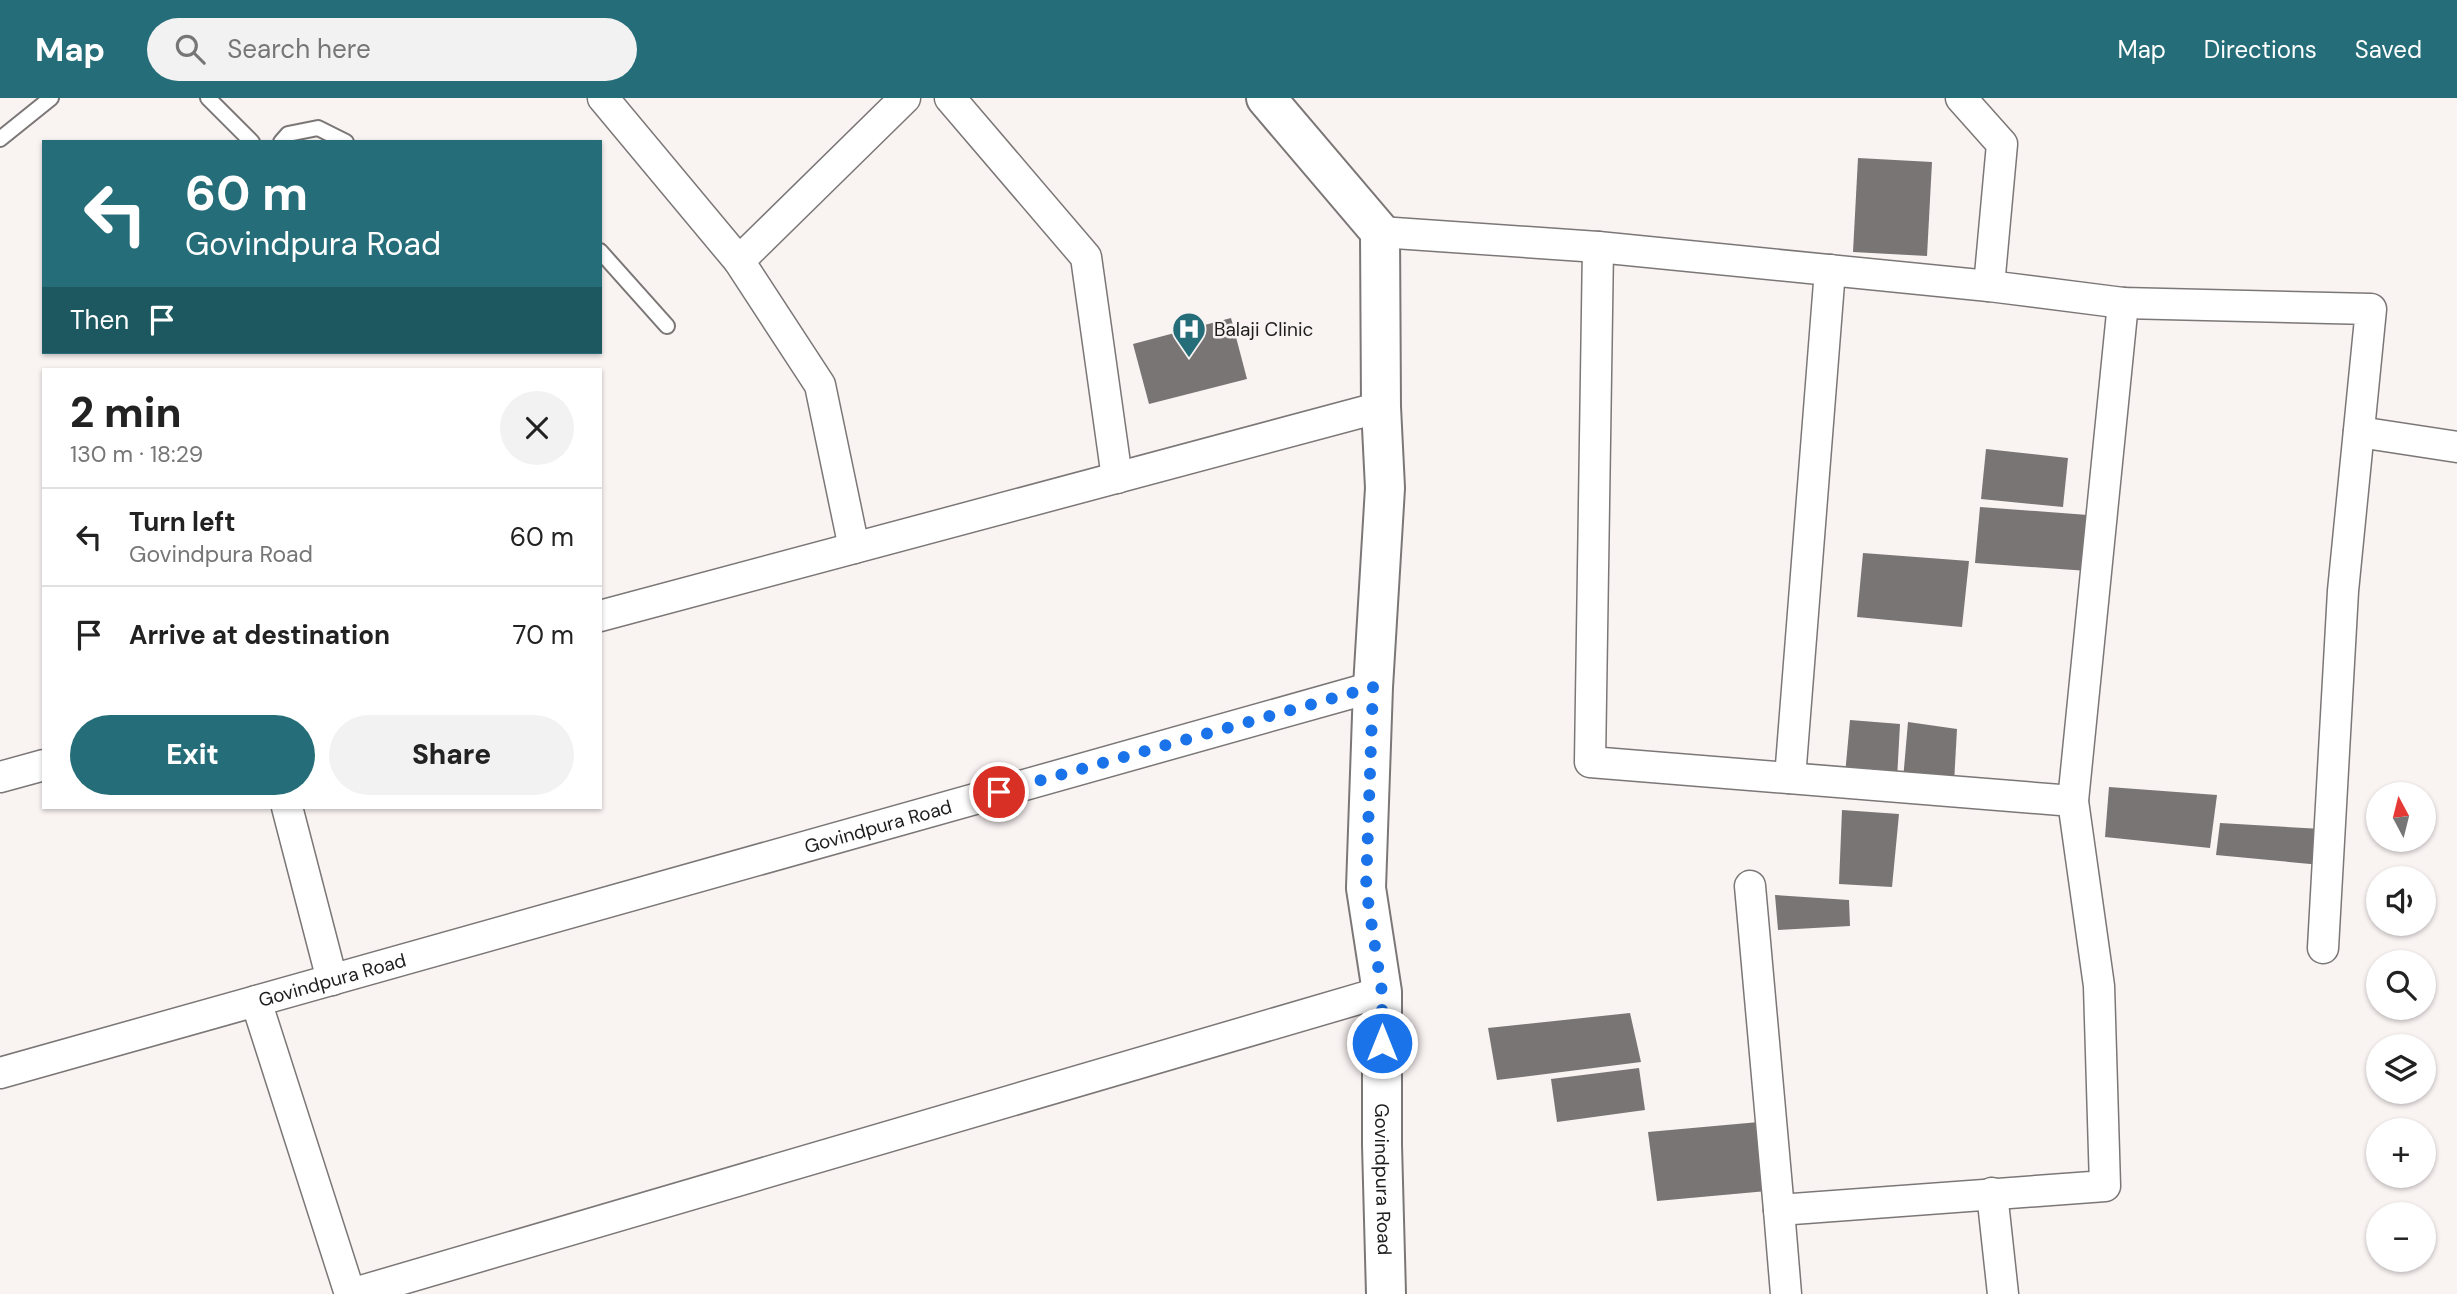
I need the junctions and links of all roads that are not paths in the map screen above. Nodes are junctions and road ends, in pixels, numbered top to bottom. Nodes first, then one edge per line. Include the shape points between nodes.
1 (51, 98) edge
2 (208, 98) edge
3 (603, 98) edge
4 (905, 98) edge
5 (950, 98) edge
6 (1266, 98) edge
7 (1961, 98) edge
8 (0, 139) edge
9 (250, 140) edge
10 (284, 140) edge
11 (342, 140) edge
12 (1380, 232) junction
13 (1598, 247) junction
14 (602, 253) edge
15 (739, 261) junction
16 (1830, 270) junction
17 (1989, 286) junction
18 (2123, 303) junction
19 (667, 326) dead end
20 (1381, 407) junction
21 (2359, 432) junction
22 (2457, 447) edge
23 (1117, 478) junction
24 (853, 548) junction
25 (602, 615) edge
26 (1373, 687) junction
27 (42, 766) edge
28 (0, 777) edge
29 (1790, 778) junction
30 (2073, 801) junction
31 (288, 809) edge
32 (1750, 886) dead end
33 (2323, 948) dead end
34 (332, 980) junction
35 (1382, 992) junction
36 (256, 1001) junction
37 (0, 1073) edge
38 (1992, 1194) junction
39 (1779, 1210) junction
40 (351, 1294) edge
41 (1386, 1294) edge
42 (1786, 1294) edge
43 (2003, 1294) edge

1 - 8 lane
2 - 9 lane
3 - 15 street
4 - 15 street
5 - 23 street via 1086,257
6 - 12 street
7 - 17 street via 2002,144
10 - 11 lane via 288,134 318,128
12 - 13 street
12 - 20 street
13 - 16 street
13 - 29 street via 1590,762
14 - 19 lane
15 - 24 street via 820,385
16 - 17 street
16 - 29 street
17 - 18 street
18 - 21 street via 2371,309
18 - 30 street
20 - 23 street
20 - 26 street via 1385,488
21 - 22 street
21 - 33 street via 2343,592
23 - 24 street
24 - 25 street
26 - 34 street, Govindpura Road
26 - 35 street, Govindpura Road via 1366,888
27 - 28 street
29 - 30 street
30 - 38 street via 2099,986 2105,1186
31 - 34 street
32 - 39 street
34 - 36 street, Govindpura Road
35 - 40 street
35 - 41 street, Govindpura Road
36 - 37 street, Govindpura Road
36 - 40 street
38 - 39 street
38 - 43 street
39 - 42 street

